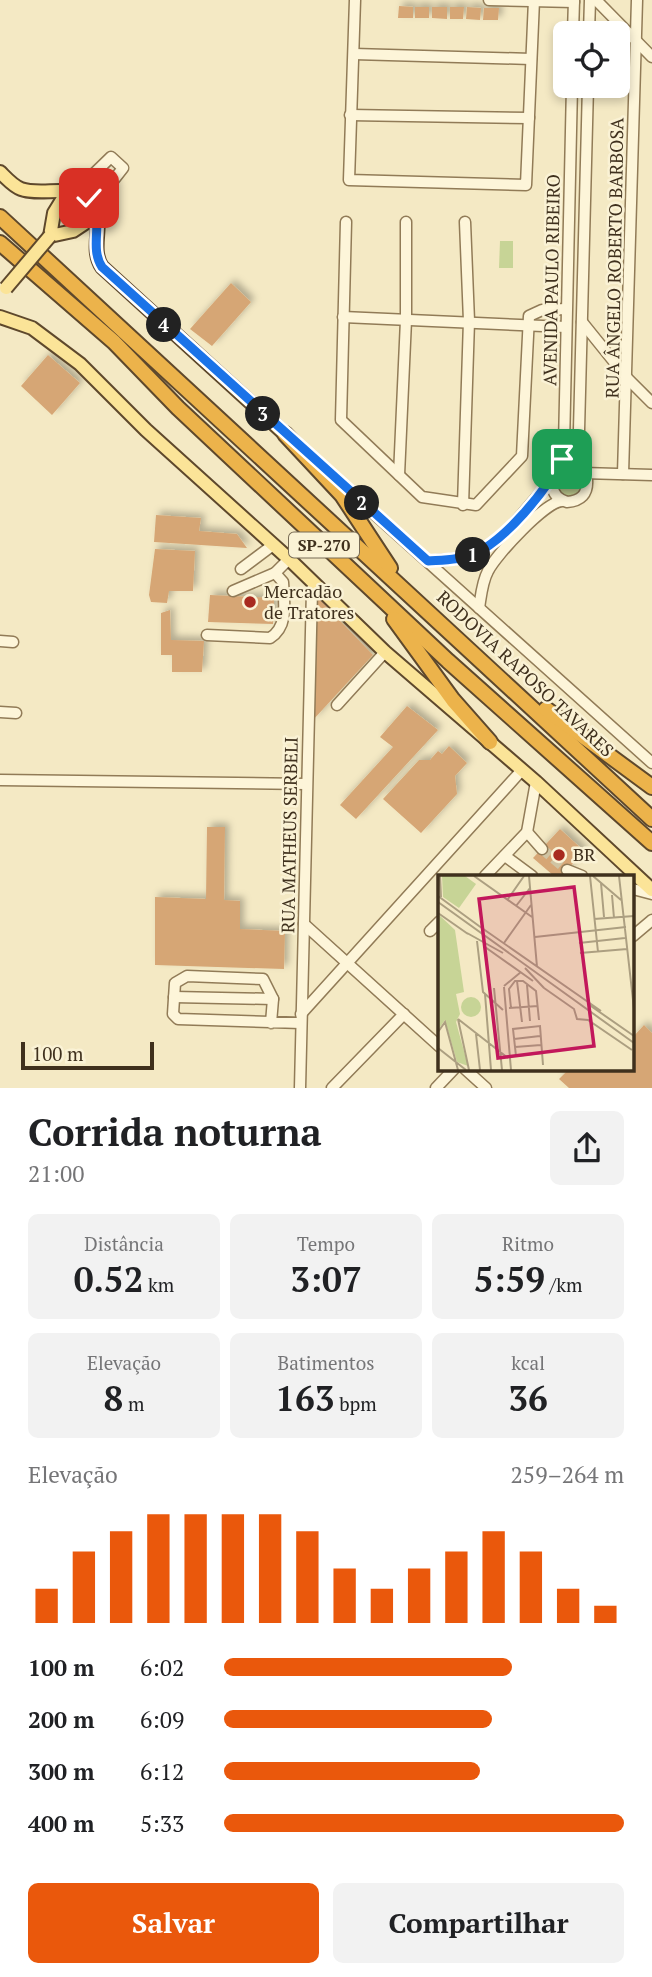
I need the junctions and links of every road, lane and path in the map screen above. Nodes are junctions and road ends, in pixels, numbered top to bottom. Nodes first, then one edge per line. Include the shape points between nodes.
1 (355, 0) edge
2 (489, 0) edge
3 (590, 0) edge
4 (596, 0) edge
5 (637, 0) edge
6 (534, 1) edge
7 (574, 1) edge
8 (573, 21) edge
9 (589, 21) edge
10 (636, 43) junction
11 (354, 54) junction
12 (652, 57) edge
13 (531, 59) junction
14 (572, 98) edge
15 (588, 98) edge
16 (350, 115) junction
17 (528, 118) junction
18 (0, 172) edge
19 (71, 192) junction
20 (96, 210) junction
21 (0, 217) edge
22 (346, 222) dead end
23 (406, 222) dead end
24 (465, 222) dead end
25 (50, 236) junction
26 (0, 243) edge
27 (2, 290) edge
28 (566, 309) junction
29 (0, 317) edge
30 (343, 317) junction
31 (406, 320) junction
32 (469, 321) junction
33 (582, 322) junction
34 (529, 326) junction
35 (566, 327) junction
36 (628, 379) junction
37 (652, 403) edge
38 (285, 434) junction
39 (583, 474) junction
40 (623, 474) junction
41 (399, 475) junction
42 (652, 475) edge
43 (553, 476) junction
44 (562, 501) junction
45 (463, 505) junction
46 (313, 534) junction
47 (273, 545) junction
48 (289, 559) junction
49 (428, 561) junction
50 (241, 569) dead end
51 (275, 573) junction
52 (315, 584) junction
53 (400, 584) junction
54 (233, 591) dead end
55 (479, 608) junction
56 (207, 635) dead end
57 (0, 641) edge
58 (13, 642) dead end
59 (385, 652) junction
60 (496, 672) junction
61 (337, 705) dead end
62 (0, 712) edge
63 (16, 713) dead end
64 (490, 742) junction
65 (652, 763) edge
66 (522, 770) junction
67 (0, 780) edge
68 (536, 782) junction
69 (306, 784) junction
70 (652, 787) edge
71 (652, 819) edge
72 (527, 832) junction
73 (652, 843) edge
74 (542, 849) tunnel mouth
75 (505, 856) junction
76 (567, 870) dead end
77 (486, 875) edge
78 (531, 875) edge
79 (580, 875) edge
80 (634, 889) edge
81 (652, 892) edge
82 (652, 920) edge
83 (304, 924) junction
84 (438, 924) edge
85 (430, 932) dead end
86 (634, 935) edge
87 (348, 963) junction
88 (174, 997) junction
89 (273, 999) junction
90 (404, 1014) junction
91 (301, 1018) junction
92 (271, 1023) junction
93 (438, 1044) edge
94 (453, 1070) edge
95 (466, 1070) edge
96 (300, 1088) edge
97 (332, 1088) edge
98 (436, 1088) edge
99 (486, 1088) edge

1 - 11 street
2 - 6 street
3 - 9 street
4 - 10 street
5 - 10 street, RUA ÂNGELO ROBERTO BARBOSA
6 - 7 street
6 - 13 street
7 - 8 street
10 - 12 street
10 - 36 street, RUA ÂNGELO ROBERTO BARBOSA
11 - 13 street
11 - 16 street
13 - 17 street
14 - 28 street, AVENIDA PAULO RIBEIRO
15 - 33 street, RUA ÂNGELO ROBERTO BARBOSA
16 - 17 street
16 - 17 street via 349,180 514,184 526,184
18 - 19 main road via 24,190
19 - 20 main road via 86,196
19 - 20 street via 111,157 123,168
19 - 25 main road via 54,213
20 - 25 main road via 74,231
20 - 38 main road via 96,254 102,267
21 - 53 highway, RODOVIA RAPOSO TAVARES / SP-270
22 - 30 street
23 - 31 street
24 - 32 street
25 - 27 main road, bridge
26 - 46 highway, SP-270 via 114,342
28 - 34 street via 534,311
28 - 35 street, AVENIDA PAULO RIBEIRO
29 - 47 main road via 32,328 80,364
30 - 31 street
30 - 41 street via 341,420
31 - 32 street
31 - 41 street
32 - 34 street
32 - 45 street
33 - 36 street
33 - 39 street, RUA ÂNGELO ROBERTO BARBOSA
34 - 35 street
34 - 45 street via 524,453 482,501
35 - 43 street, AVENIDA PAULO RIBEIRO via 564,445
36 - 37 street
36 - 40 street, RUA ÂNGELO ROBERTO BARBOSA
38 - 49 street
38 - 53 highway via 342,495
39 - 40 street
39 - 43 street via 569,466
39 - 43 path via 567,485
39 - 44 street via 587,487 580,499
40 - 42 street
41 - 45 street via 426,499
43 - 44 street via 553,492
43 - 49 street, AVENIDA PAULO RIBEIRO via 491,544 471,555
44 - 55 street via 545,507 495,560 485,577
46 - 64 highway via 394,618 453,700
46 - 73 highway, SP-270
47 - 48 main road
47 - 50 street
48 - 51 street
48 - 52 main road
49 - 55 street
51 - 54 street
51 - 56 street via 283,582 279,632 270,638
52 - 59 main road
52 - 69 street, RUA MATHEUS SERBELI
53 - 60 highway, RODOVIA RAPOSO TAVARES / SP-270
55 - 65 street
57 - 58 street
59 - 61 street
59 - 64 main road
60 - 70 highway
60 - 71 highway, RODOVIA RAPOSO TAVARES / SP-270
62 - 63 street
64 - 66 main road
66 - 68 main road
66 - 87 street
67 - 69 street
68 - 72 street
68 - 81 main road
69 - 83 street, RUA MATHEUS SERBELI
72 - 74 street
72 - 75 street
75 - 77 street
75 - 78 street
76 - 79 street
80 - 81 street
82 - 86 street
83 - 87 street
83 - 91 street, RUA MATHEUS SERBELI
84 - 85 street
87 - 90 street
87 - 91 street
88 - 89 street
88 - 89 street via 175,983 187,976 263,979
88 - 92 street via 173,1014 178,1019
89 - 92 street
90 - 93 street
90 - 97 street
91 - 92 street
91 - 96 street, RUA MATHEUS SERBELI
94 - 98 street
95 - 99 street

